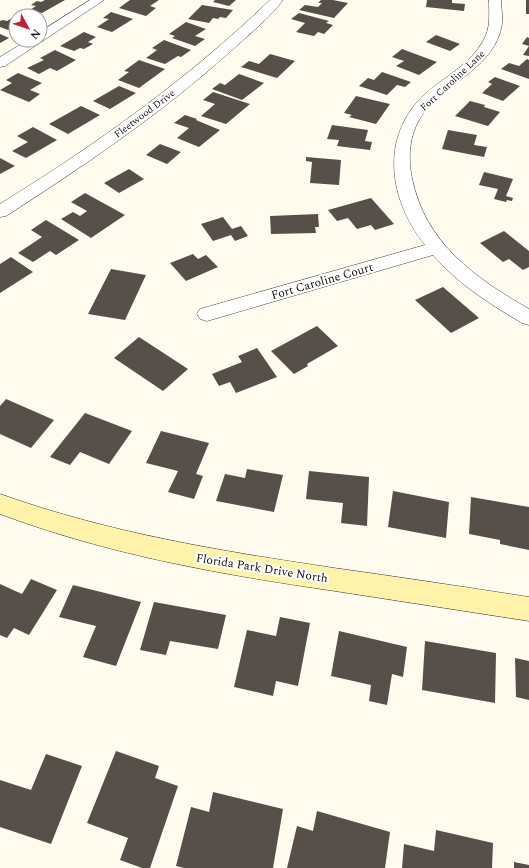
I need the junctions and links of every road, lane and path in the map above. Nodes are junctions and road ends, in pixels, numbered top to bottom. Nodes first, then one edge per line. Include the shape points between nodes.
1 (98, 0) edge
2 (277, 0) edge
3 (495, 0) edge
4 (48, 33) edge
5 (24, 48) edge
6 (0, 63) edge
7 (0, 212) edge
8 (437, 248) junction
9 (207, 314) dead end
10 (529, 318) edge
11 (0, 504) edge
12 (529, 609) edge

1 - 4 street
2 - 7 street, Fleetwood Drive via 222,51 157,103 93,150
3 - 8 street, Fort Caroline Lane via 496,25 486,49 425,102 410,122 402,146 402,176 408,201
5 - 6 street
8 - 9 street, Fort Caroline Court
8 - 10 street, Fort Caroline Lane via 474,282
11 - 12 street, Florida Park Drive North via 68,527 179,555

